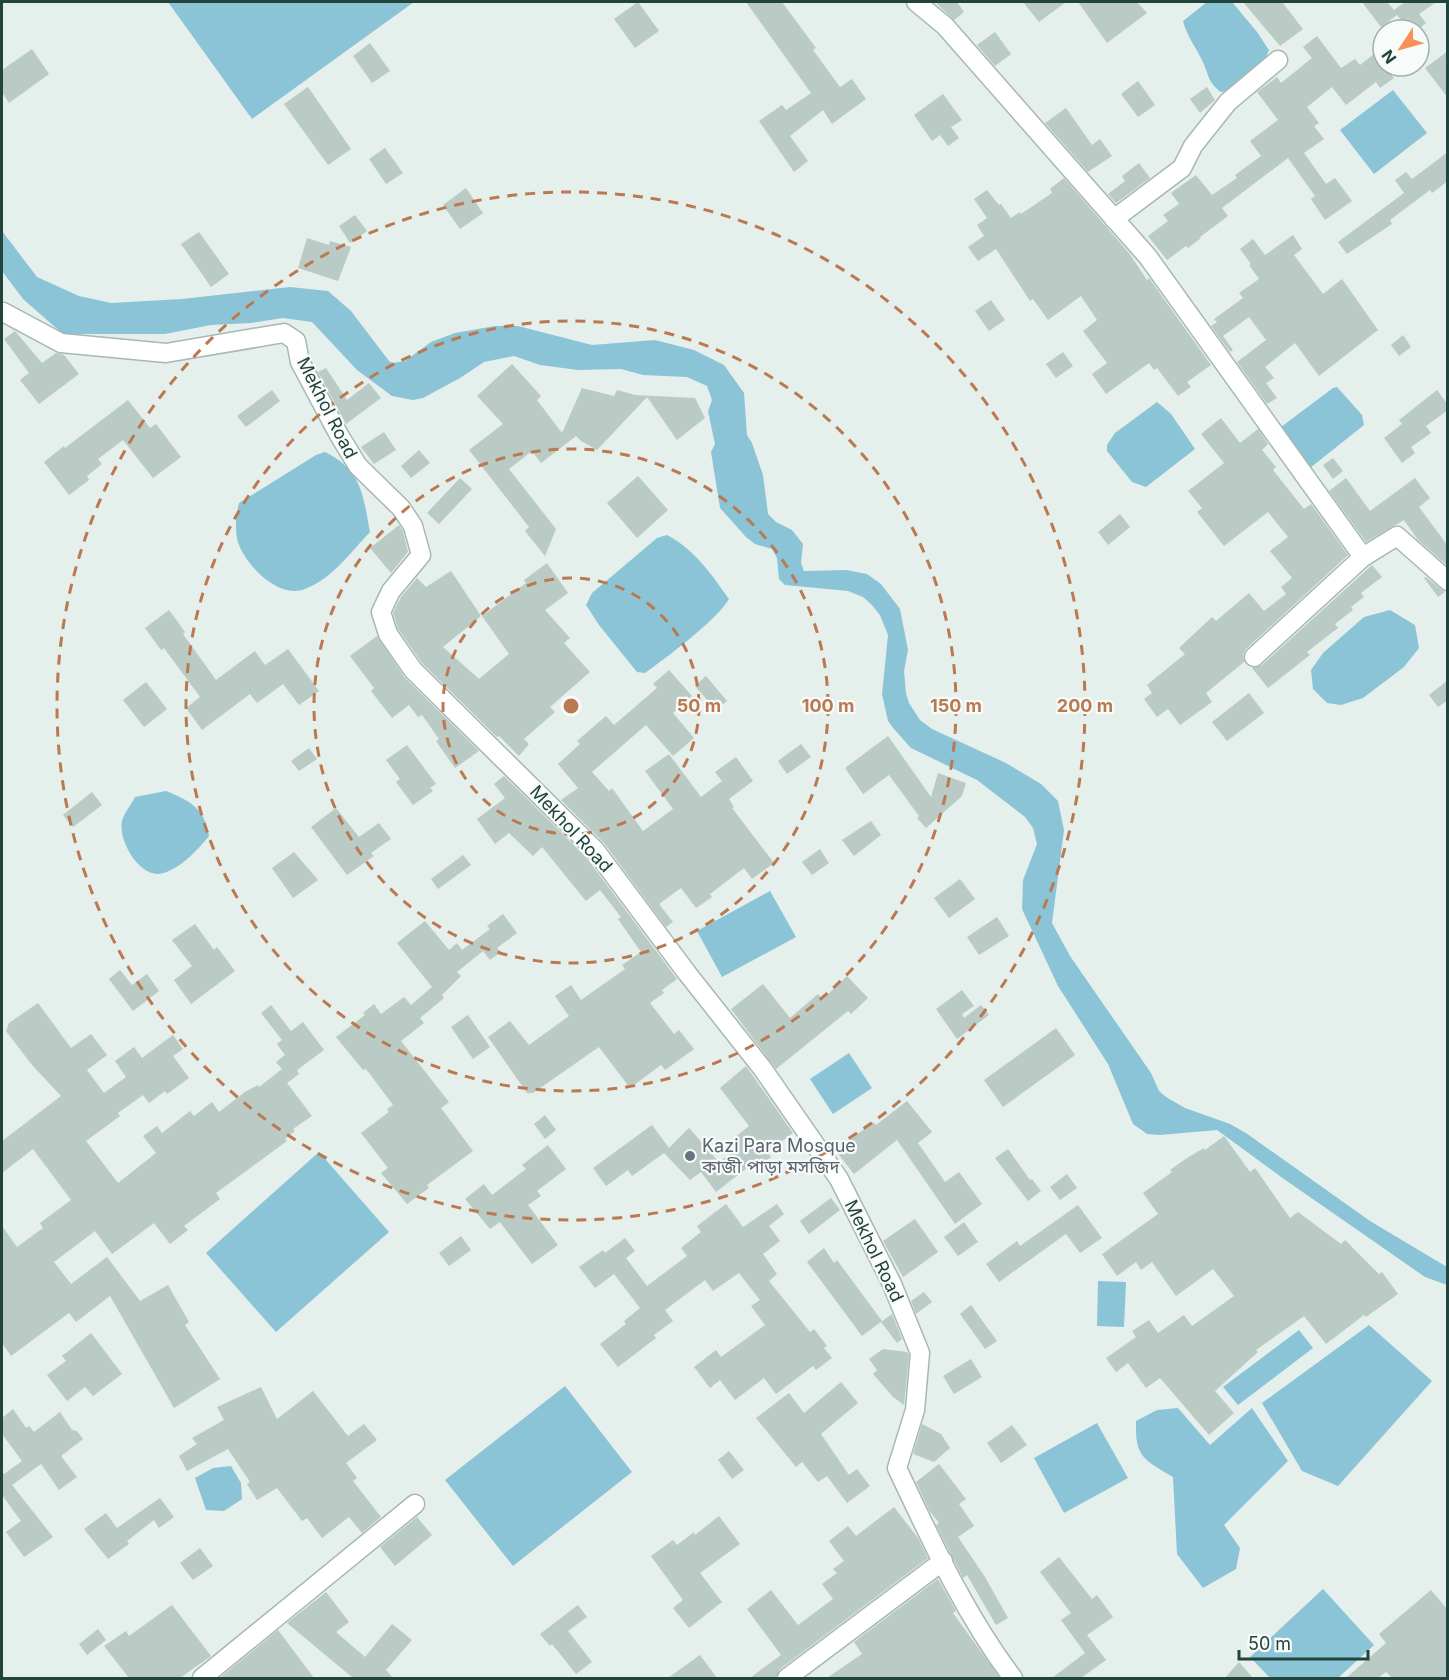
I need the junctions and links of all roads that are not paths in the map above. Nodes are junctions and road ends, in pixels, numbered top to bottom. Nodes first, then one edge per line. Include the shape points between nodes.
1 (915, 2) edge
2 (1278, 60) dead end
3 (1114, 219) junction
4 (2, 313) edge
5 (1363, 557) junction
6 (1448, 581) edge
7 (1254, 657) dead end
8 (415, 1504) dead end
9 (943, 1562) junction
10 (202, 1678) edge
11 (788, 1678) edge
12 (1013, 1678) edge

1 - 3 street via 945,26
2 - 3 street via 1228,102 1193,146 1182,168
3 - 5 street via 1148,257
4 - 9 street, Mekhol Road via 61,343 166,352 284,333 296,341 300,362 358,466 401,508 413,526 422,555 391,591 381,612 388,634 413,670 595,850 762,1068 839,1179 892,1284 920,1353 915,1410 897,1468
5 - 6 street via 1397,536
5 - 7 street
8 - 10 street
9 - 11 street
9 - 12 street, Mekhol Road via 995,1654

